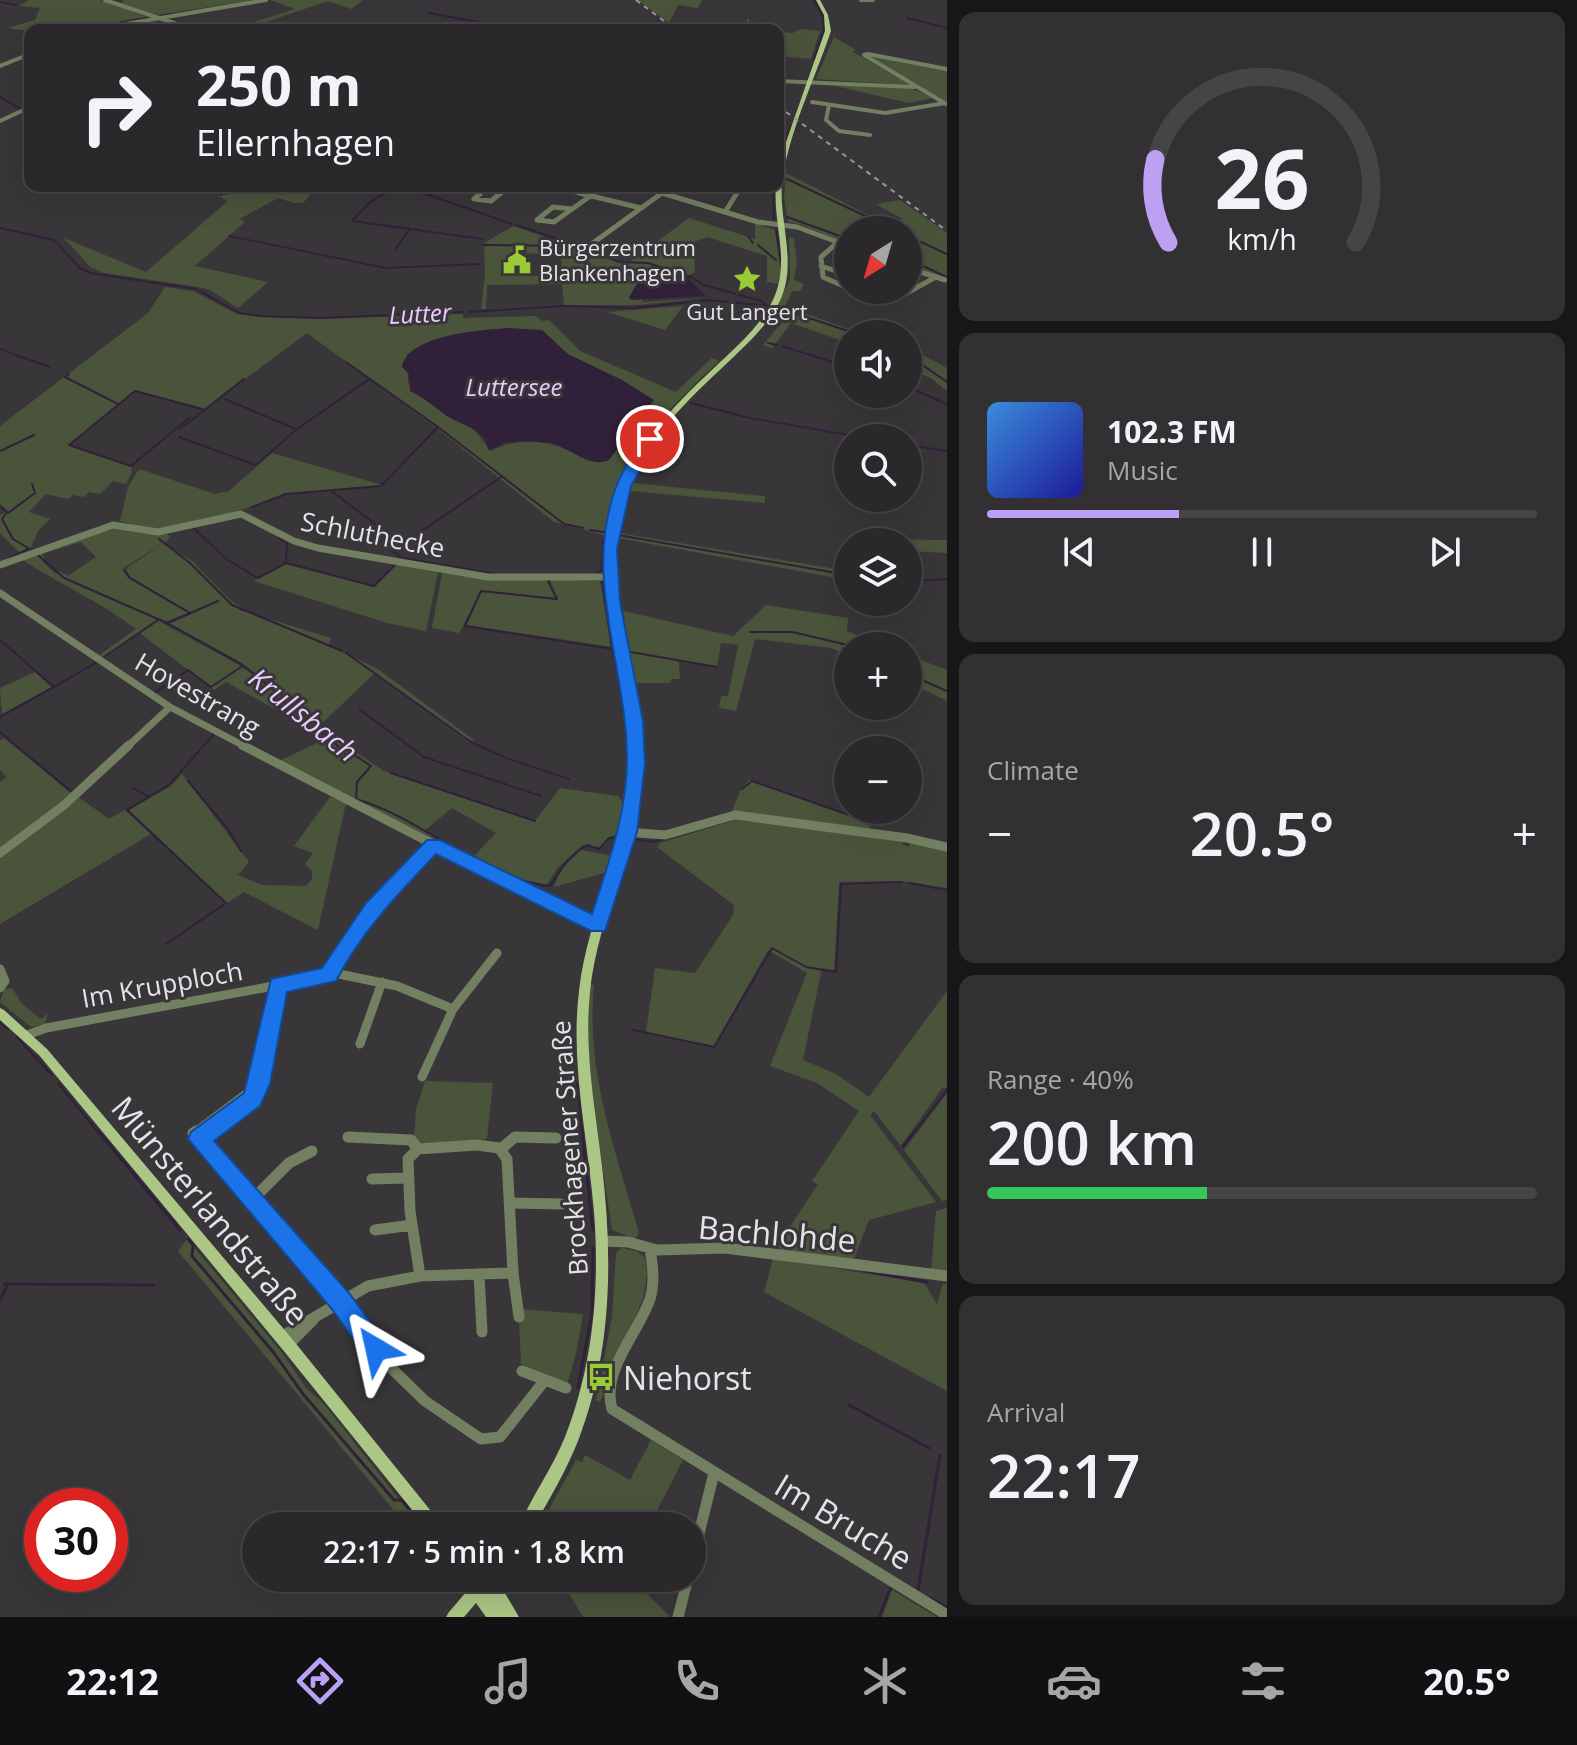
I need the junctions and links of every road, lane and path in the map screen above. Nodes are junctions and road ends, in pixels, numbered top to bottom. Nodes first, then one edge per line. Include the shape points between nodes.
1 (105, 0) edge
2 (266, 0) edge
3 (818, 0) edge
4 (861, 0) edge
5 (873, 0) edge
6 (156, 17) junction
7 (120, 24) edge
8 (177, 24) edge
9 (24, 56) edge
10 (0, 66) edge
11 (947, 69) edge
12 (784, 81) edge
13 (811, 83) junction
14 (915, 87) junction
15 (812, 102) dead end
16 (946, 104) edge
17 (829, 105) junction
18 (24, 110) edge
19 (870, 112) junction
20 (0, 121) edge
21 (865, 124) dead end
22 (870, 135) dead end
23 (784, 163) edge
24 (483, 192) edge
25 (503, 192) edge
26 (570, 192) edge
27 (659, 192) edge
28 (737, 192) edge
29 (780, 192) edge
30 (662, 193) junction
31 (589, 197) junction
32 (641, 208) junction
33 (574, 209) junction
34 (725, 212) junction
35 (780, 225) junction
36 (834, 242) edge
37 (834, 245) edge
38 (586, 248) dead end
39 (821, 266) junction
40 (834, 270) edge
41 (922, 272) edge
42 (936, 277) junction
43 (945, 280) dead end
44 (834, 283) edge
45 (922, 285) edge
46 (0, 565) edge
47 (609, 577) junction
48 (0, 593) edge
49 (170, 707) junction
50 (627, 832) junction
51 (433, 845) junction
52 (947, 847) edge
53 (0, 853) edge
54 (598, 926) junction
55 (497, 953) dead end
56 (0, 969) edge
57 (329, 975) junction
58 (382, 982) junction
59 (279, 985) junction
60 (0, 988) edge
61 (453, 1009) junction
62 (0, 1013) edge
63 (27, 1035) junction
64 (360, 1044) dead end
65 (422, 1077) dead end
66 (348, 1137) dead end
67 (556, 1138) dead end
68 (418, 1149) junction
69 (501, 1149) junction
70 (312, 1151) dead end
71 (407, 1178) junction
72 (372, 1179) dead end
73 (252, 1200) junction
74 (511, 1203) junction
75 (561, 1204) dead end
76 (412, 1225) junction
77 (375, 1230) dead end
78 (603, 1241) junction
79 (650, 1249) junction
80 (513, 1273) junction
81 (479, 1274) junction
82 (420, 1276) junction
83 (947, 1276) edge
84 (340, 1301) junction
85 (519, 1317) dead end
86 (482, 1332) dead end
87 (285, 1341) junction
88 (522, 1371) dead end
89 (545, 1380) junction
90 (566, 1388) dead end
91 (714, 1473) junction
92 (423, 1512) edge
93 (534, 1512) edge
94 (704, 1512) edge
95 (496, 1592) edge
96 (684, 1592) edge
97 (476, 1593) joint
98 (947, 1615) edge
99 (454, 1617) edge
100 (495, 1617) edge
101 (511, 1617) edge
102 (678, 1617) edge

1 - 6 street
2 - 6 street
3 - 13 main road, Brockhagener Straße via 828,31
4 - 5 street
6 - 7 street
6 - 8 street
9 - 10 street
11 - 14 street via 864,55
12 - 13 street
13 - 14 street
13 - 23 main road, Brockhagener Straße
14 - 16 street
15 - 17 street
16 - 19 street
17 - 19 street
17 - 22 street via 826,120 834,129
18 - 20 street
19 - 21 street
24 - 25 street via 474,199 491,201
26 - 31 street
27 - 30 street
28 - 34 street
29 - 35 main road, Brockhagener Straße
30 - 32 street
30 - 34 street
31 - 32 street
31 - 33 street
32 - 38 street
33 - 33 street via 553,207 537,220 554,222
34 - 35 street
35 - 36 street
35 - 47 main road, Brockhagener Straße via 786,270 775,302 667,418 630,471 613,521
37 - 39 street via 823,254
39 - 40 street
39 - 44 street via 824,279
41 - 42 street
42 - 43 street
42 - 45 street
46 - 47 street, Schluthecke via 117,524 158,532 241,514 318,548 488,577
47 - 50 main road, Brockhagener Straße via 634,721 635,780
48 - 49 street, Hovestrang
49 - 51 street, Hovestrang
49 - 53 street via 63,806
50 - 52 street via 665,835 735,815
50 - 54 main road, Brockhagener Straße
51 - 54 street, Hovestrang
51 - 57 street via 373,908
54 - 78 main road, Brockhagener Straße via 586,975 582,1028
55 - 61 street
56 - 60 street via 5,981
57 - 58 street, Im Krupploch
57 - 59 street, Im Krupploch
58 - 61 street, Im Krupploch
58 - 64 street
59 - 63 street, Im Krupploch
59 - 73 street via 259,1084 193,1133
61 - 65 street
62 - 63 main road, Münsterlandstraße
63 - 87 main road, Münsterlandstraße
66 - 68 street via 399,1137
67 - 69 street via 515,1137
68 - 69 street
68 - 71 street via 408,1159
69 - 74 street via 507,1159
70 - 73 street via 289,1163
71 - 72 street
71 - 76 street
73 - 84 street
74 - 75 street
74 - 80 street
76 - 77 street
76 - 82 street
78 - 79 street, Bachlohde
78 - 93 main road, Brockhagener Straße via 602,1317 593,1375 572,1440
79 - 83 street, Bachlohde via 725,1248
79 - 91 street, Im Bruche via 650,1298 608,1388 609,1403 618,1414
80 - 81 street
80 - 85 street
81 - 82 street
81 - 86 street
82 - 84 street via 368,1286
84 - 87 street
84 - 89 street via 407,1384 481,1439 500,1437
87 - 92 main road, Münsterlandstraße
88 - 89 street
89 - 90 street
91 - 94 street
91 - 98 street, Im Bruche
95 - 101 main road
96 - 102 street
97 - 99 main road
97 - 100 main road

